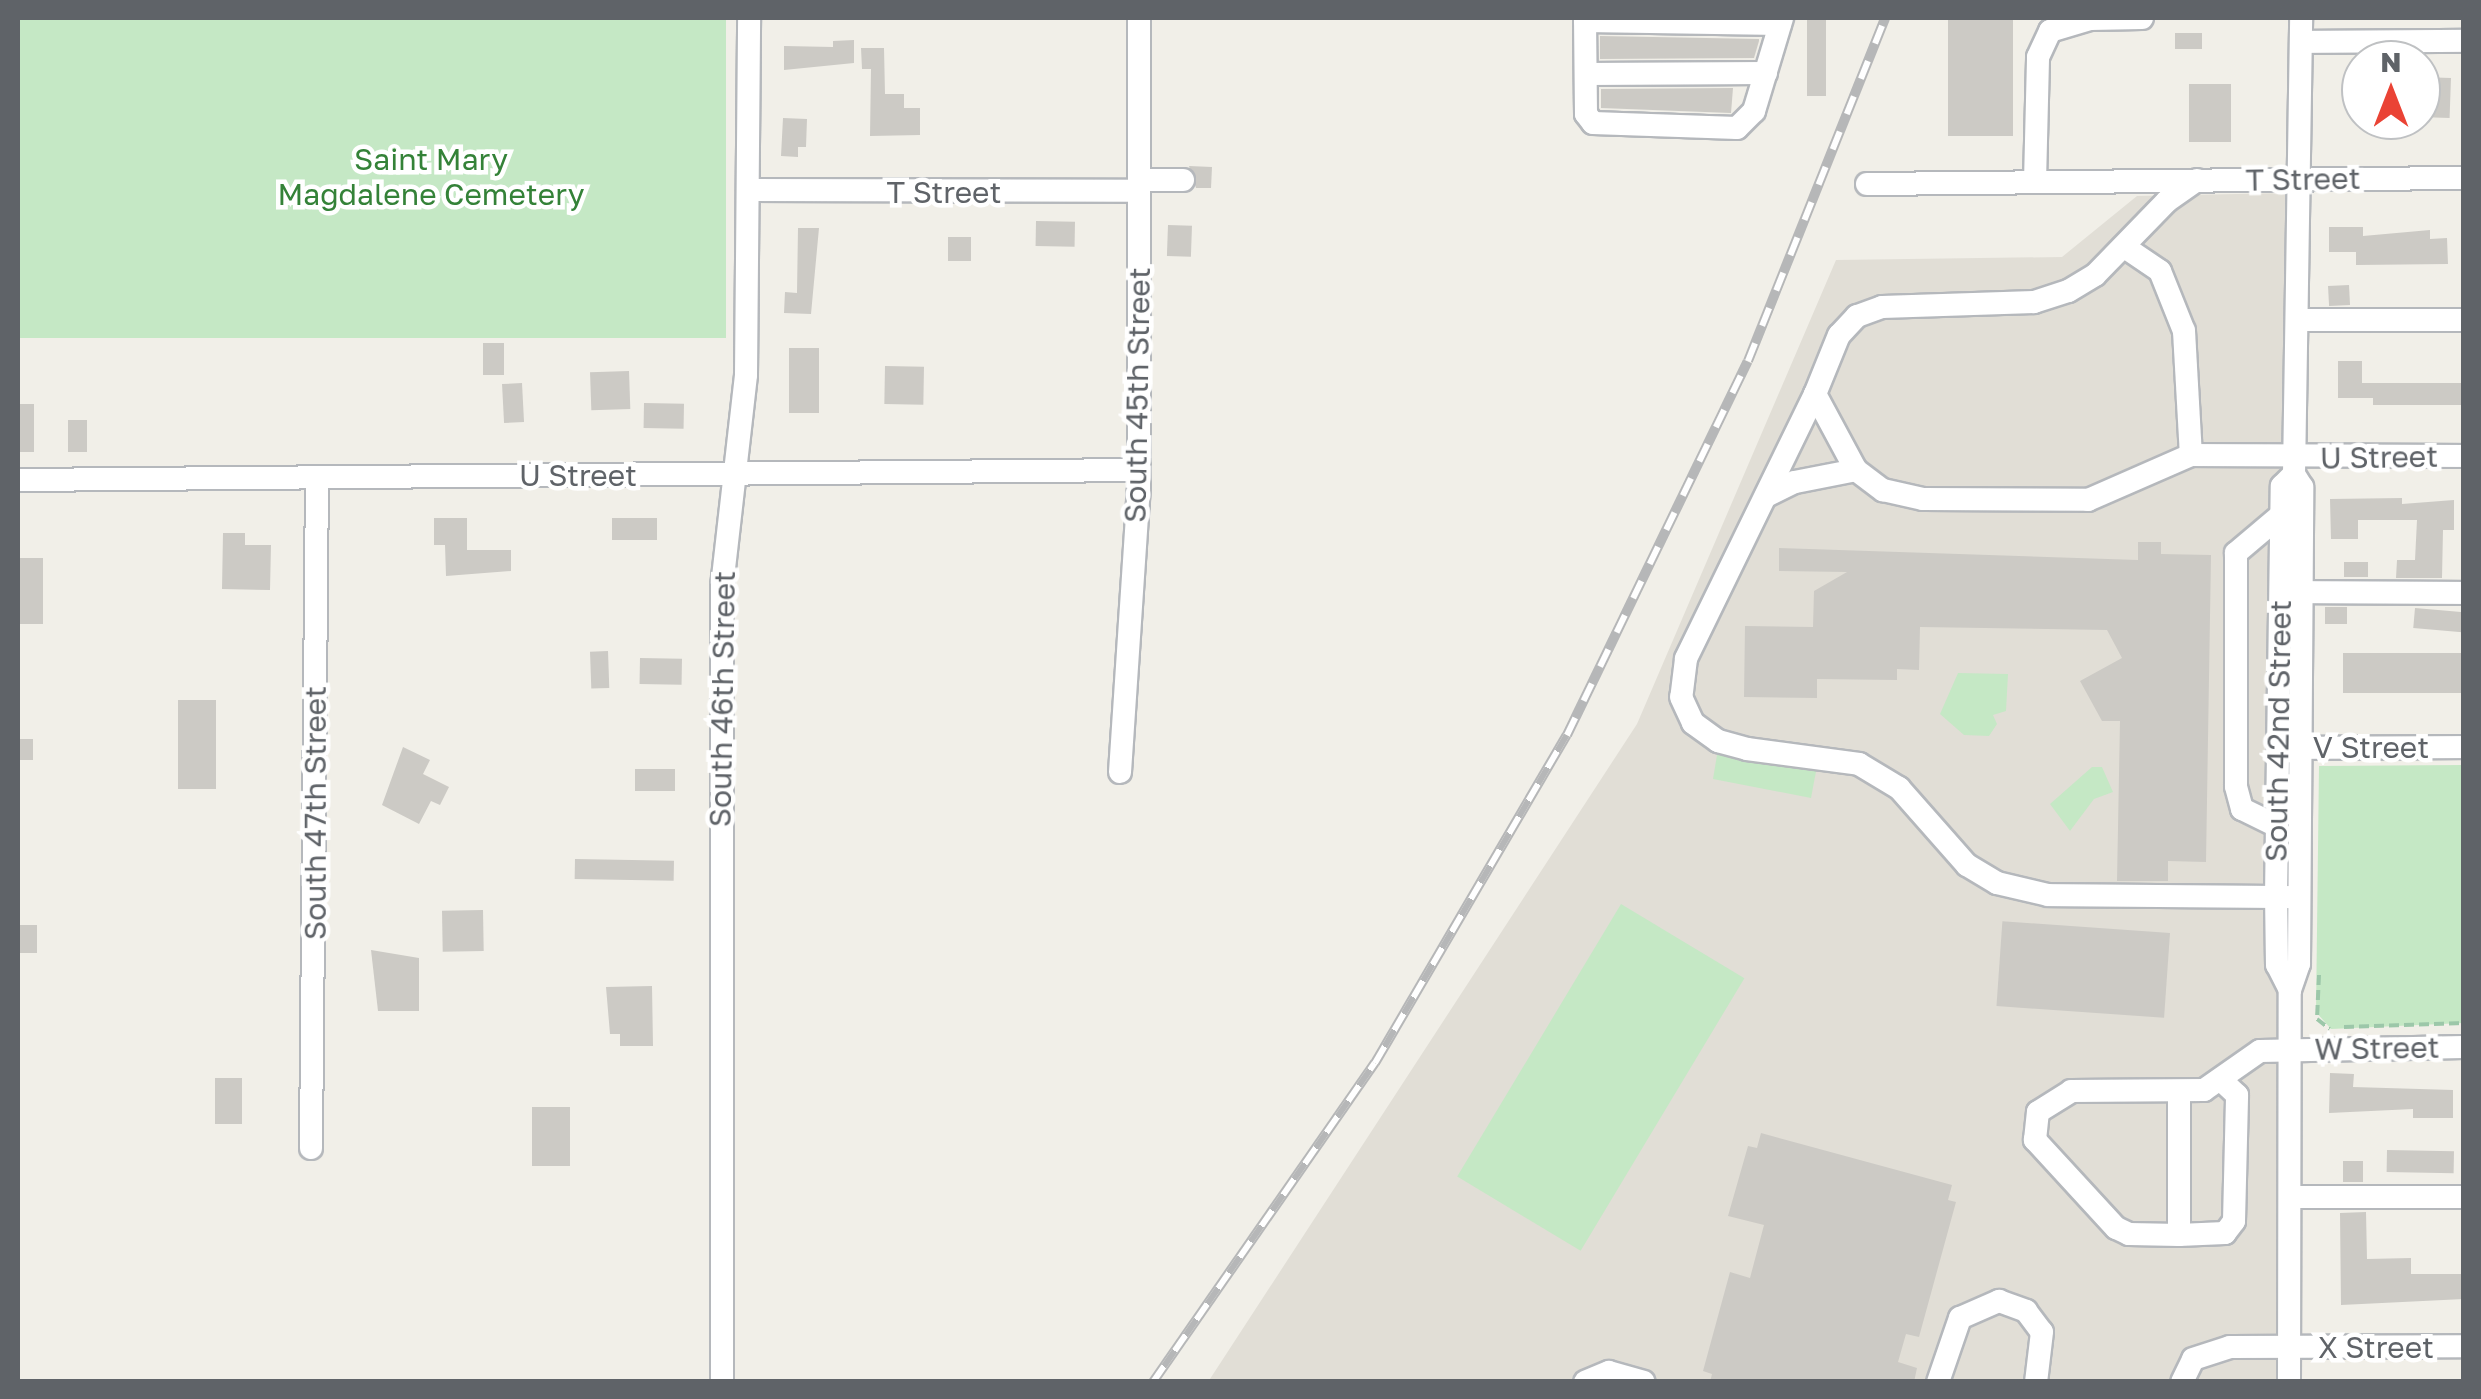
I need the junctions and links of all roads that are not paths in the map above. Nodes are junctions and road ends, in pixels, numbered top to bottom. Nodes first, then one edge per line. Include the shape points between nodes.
1 (749, 18) edge
2 (1139, 18) edge
3 (2142, 18) edge
4 (2301, 18) edge
5 (1585, 19) edge
6 (1781, 21) edge
7 (2464, 41) edge
8 (2301, 42) junction
9 (1766, 73) junction
10 (1586, 74) junction
11 (2464, 178) edge
12 (2300, 179) junction
13 (1184, 180) dead end
14 (2196, 180) junction
15 (2036, 182) junction
16 (1867, 184) dead end
17 (1140, 185) junction
18 (748, 190) junction
19 (2126, 248) junction
20 (2296, 320) junction
21 (2464, 320) edge
22 (1815, 394) junction
23 (2191, 456) junction
24 (2464, 456) edge
25 (2295, 466) junction
26 (1138, 470) junction
27 (1856, 470) junction
28 (734, 474) junction
29 (317, 479) junction
30 (18, 480) edge
31 (1766, 496) junction
32 (2281, 515) junction
33 (2290, 592) junction
34 (2464, 593) edge
35 (2464, 747) edge
36 (2289, 748) junction
37 (1120, 772) dead end
38 (2277, 826) junction
39 (2287, 897) junction
40 (2464, 1047) edge
41 (2290, 1050) junction
42 (2223, 1082) junction
43 (2179, 1092) junction
44 (311, 1148) dead end
45 (2464, 1196) edge
46 (2292, 1197) junction
47 (2179, 1235) junction
48 (2464, 1346) edge
49 (2289, 1347) junction
50 (722, 1382) edge
51 (1585, 1382) edge
52 (1644, 1382) edge
53 (1938, 1382) edge
54 (2036, 1382) edge
55 (2182, 1382) edge
56 (2289, 1382) edge

1 - 18 street, South 46th Street
2 - 17 street, South 45th Street
3 - 15 street via 2090,19 2050,31 2038,57
4 - 8 street, South 42nd Street
5 - 6 street
5 - 10 street
6 - 9 street
7 - 8 street
8 - 12 street, South 42nd Street
9 - 10 street
9 - 10 street via 1754,112 1737,128 1593,123 1586,114
11 - 12 street, T Street
12 - 14 street, T Street
12 - 20 street, South 42nd Street
13 - 17 street, T Street
14 - 15 street, T Street
14 - 19 street
15 - 16 street, T Street
17 - 18 street, T Street
17 - 26 street, South 45th Street
18 - 28 street, South 46th Street via 746,375
19 - 22 street via 2096,276 2034,302 1882,307 1857,316 1839,335
19 - 23 street via 2160,271 2179,313 2189,362
20 - 21 street
20 - 25 street, South 42nd Street
22 - 27 street
22 - 31 street
23 - 25 street, U Street
23 - 27 street via 2088,500 1923,499 1883,490
24 - 25 street, U Street
25 - 32 street, South 42nd Street via 2282,486
25 - 33 street, South 42nd Street via 2302,487
26 - 28 street, U Street
26 - 37 street, South 45th Street
27 - 31 street via 1794,482
28 - 29 street, U Street
28 - 50 street, South 46th Street via 722,605
29 - 30 street, U Street
29 - 44 street, South 47th Street
31 - 39 street via 1686,660 1681,696 1693,723 1718,741 1747,749 1859,764 1899,788 1968,865 1997,882 2048,896
32 - 33 street, South 42nd Street
32 - 38 street via 2236,553 2236,786 2242,809
33 - 34 street
33 - 36 street, South 42nd Street
35 - 36 street, V Street
36 - 38 street, South 42nd Street
36 - 39 street, South 42nd Street
38 - 39 street, South 42nd Street
39 - 41 street, South 42nd Street via 2277,964 2290,990
40 - 41 street, W Street
41 - 42 street, W Street via 2244,1056
41 - 46 street, South 42nd Street
42 - 43 street
42 - 47 street via 2237,1095 2234,1221 2213,1236
43 - 47 street
43 - 47 street via 2071,1091 2044,1105 2034,1129 2044,1155 2116,1228
45 - 46 street
46 - 49 street, South 42nd Street
48 - 49 street, X Street
49 - 55 street, X Street via 2205,1350 2193,1358
49 - 56 street, South 42nd Street
51 - 52 street via 1621,1372
53 - 54 street via 1960,1318 1999,1301 2026,1312 2042,1332

